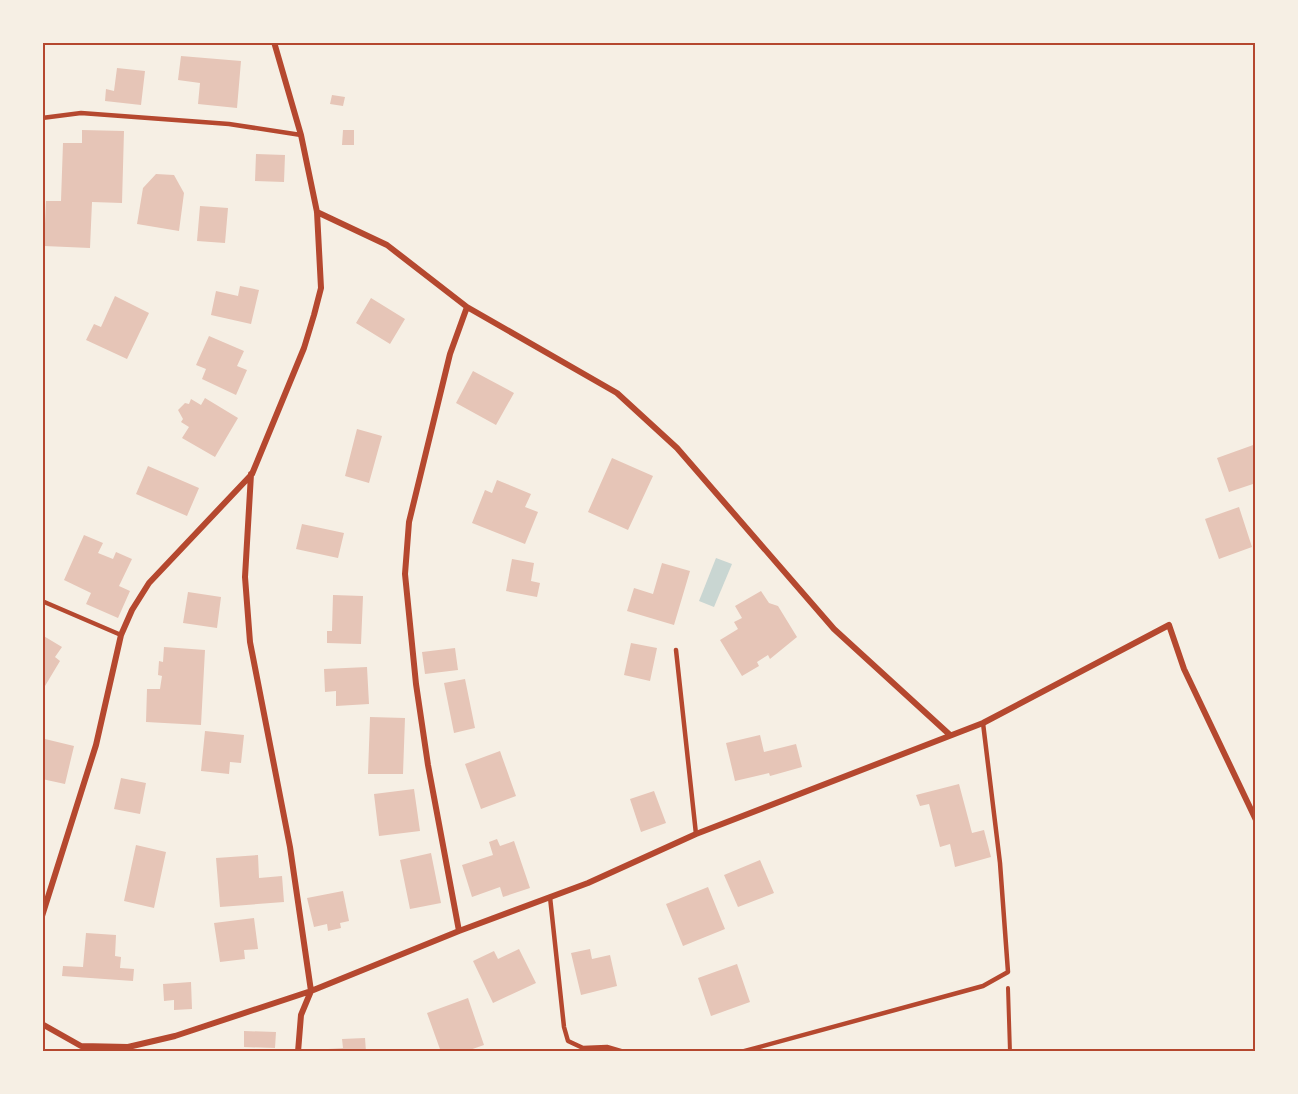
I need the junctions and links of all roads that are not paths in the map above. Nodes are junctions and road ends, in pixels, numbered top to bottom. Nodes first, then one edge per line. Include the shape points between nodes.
1 (274, 42) edge
2 (42, 116) edge
3 (301, 135) junction
4 (317, 212) junction
5 (467, 307) junction
6 (252, 474) junction
7 (42, 601) edge
8 (121, 635) junction
9 (676, 650) dead end
10 (983, 723) junction
11 (950, 735) junction
12 (1256, 820) edge
13 (696, 834) junction
14 (550, 897) junction
15 (44, 905) edge
16 (42, 916) edge
17 (459, 931) junction
18 (311, 991) junction
19 (42, 1024) edge
20 (81, 1049) edge
21 (298, 1052) edge
22 (624, 1052) edge
23 (741, 1052) edge

1 - 3 street
2 - 3 lane via 92,114 229,124
3 - 4 street
4 - 5 street via 387,245
4 - 6 street via 321,288 304,348
5 - 11 street via 617,393 677,448 834,629
5 - 17 street via 450,354 409,522 405,574 428,765
6 - 8 street via 149,583
6 - 18 street via 245,577 249,632 290,848
7 - 8 lane
8 - 15 street via 96,745
9 - 13 lane
10 - 11 street
10 - 12 street via 1169,625 1184,669
10 - 23 lane via 1008,972 982,986
11 - 13 street
13 - 14 street
14 - 17 street
14 - 22 lane via 568,1041 582,1048 607,1047
15 - 16 street
17 - 18 street
18 - 20 street via 175,1036 128,1047
18 - 21 street via 301,1015
19 - 20 street

